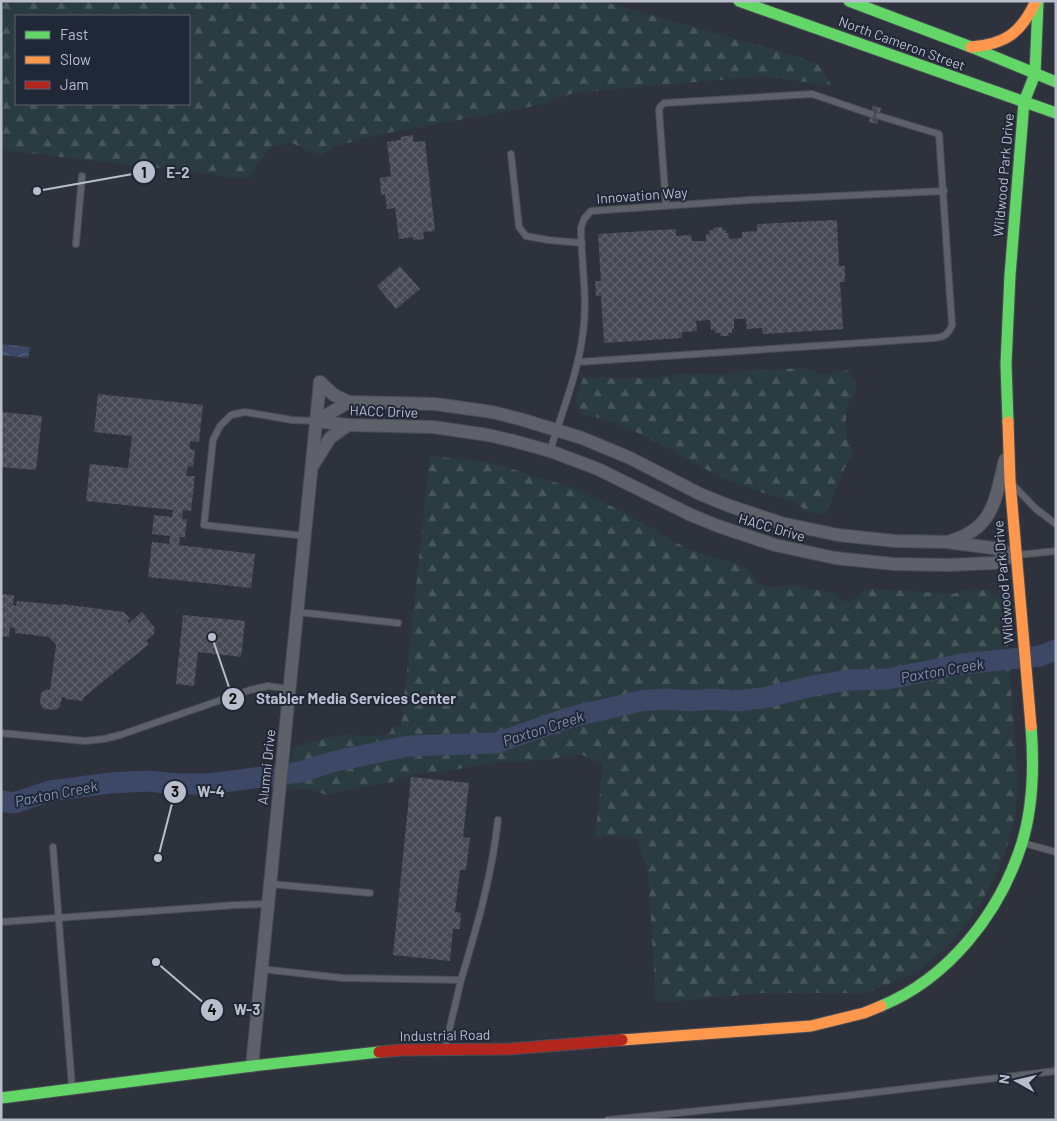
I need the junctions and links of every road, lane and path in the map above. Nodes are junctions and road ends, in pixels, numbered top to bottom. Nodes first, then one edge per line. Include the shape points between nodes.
1 (739, 1) edge
2 (849, 1) edge
3 (1037, 1) edge
4 (971, 47) junction
5 (1034, 74) junction
6 (1056, 82) edge
7 (1024, 102) junction
8 (1056, 113) edge
9 (871, 114) dead end
10 (879, 116) dead end
11 (511, 154) dead end
12 (82, 176) dead end
13 (944, 191) junction
14 (666, 205) junction
15 (582, 243) junction
16 (76, 244) dead end
17 (578, 362) junction
18 (348, 402) junction
19 (316, 421) junction
20 (348, 425) junction
21 (557, 429) junction
22 (1008, 448) junction
23 (550, 451) junction
24 (311, 470) junction
25 (1010, 481) junction
26 (1056, 524) edge
27 (305, 536) junction
28 (947, 542) junction
29 (1056, 551) edge
30 (1016, 555) junction
31 (297, 612) junction
32 (398, 623) dead end
33 (289, 689) junction
34 (1, 732) edge
35 (498, 820) dead end
36 (1022, 843) junction
37 (53, 847) dead end
38 (1056, 852) edge
39 (270, 884) junction
40 (370, 893) dead end
41 (268, 904) junction
42 (58, 917) junction
43 (1, 922) edge
44 (261, 969) junction
45 (461, 980) junction
46 (888, 1003) joint
47 (445, 1049) junction
48 (252, 1066) junction
49 (1056, 1071) edge
50 (72, 1088) junction
51 (1, 1098) edge
52 (608, 1120) edge

1 - 7 main road, North Cameron Street
2 - 4 main road, North Cameron Street
3 - 4 main road via 1025,22 1010,37 992,45
3 - 5 main road, Wildwood Park Drive
4 - 5 main road, North Cameron Street
5 - 6 main road, North Cameron Street
5 - 7 main road, Wildwood Park Drive
7 - 8 main road, North Cameron Street
7 - 22 main road, Wildwood Park Drive via 1010,275 1006,364
9 - 14 lane via 812,94 664,103 660,106
10 - 13 lane via 939,134
11 - 15 lane via 519,228 526,236
12 - 16 lane
13 - 14 lane, Innovation Way
13 - 17 lane via 952,325 944,337
14 - 15 lane, Innovation Way via 591,211 582,224
15 - 17 lane, Innovation Way via 584,332
17 - 21 lane, Innovation Way
18 - 19 street, HACC Drive
18 - 19 street, Alumni Drive via 320,382
18 - 21 street, HACC Drive via 406,402 463,408 520,418
19 - 20 street, HACC Drive
19 - 24 street, Alumni Drive
19 - 27 lane via 245,412 231,416 220,426 212,447 204,525
20 - 23 street, HACC Drive via 460,431
20 - 24 street via 330,438
21 - 23 lane, Innovation Way
21 - 28 street, HACC Drive via 607,448 700,494 781,523 867,539
22 - 25 main road, Wildwood Park Drive
22 - 28 street, HACC Drive via 989,516 970,534
23 - 30 street, HACC Drive via 598,469 718,526 804,552 865,562 931,565 995,563
24 - 27 street, Alumni Drive
25 - 26 lane via 1036,509
25 - 30 main road, Wildwood Park Drive
27 - 31 street, Alumni Drive
28 - 30 street, HACC Drive via 993,548
29 - 30 lane
30 - 36 main road, Wildwood Park Drive via 1032,742 1032,785 1028,823
31 - 32 lane
31 - 33 street, Alumni Drive
33 - 34 lane via 268,686 250,690 104,739 85,741
33 - 39 street, Alumni Drive
35 - 45 lane via 483,904
36 - 38 lane
36 - 46 main road, Wildwood Park Drive via 996,901 968,942 931,976
37 - 42 lane
39 - 40 lane
39 - 41 street, Alumni Drive
41 - 42 lane
41 - 44 street, Alumni Drive
42 - 43 lane
42 - 50 lane
44 - 45 lane via 343,978
44 - 48 street, Alumni Drive
45 - 47 lane
46 - 47 main road, Industrial Road via 837,1020 784,1029 509,1049
47 - 48 main road, Industrial Road via 402,1050
48 - 50 main road, Industrial Road
49 - 52 lane
50 - 51 main road, Industrial Road

